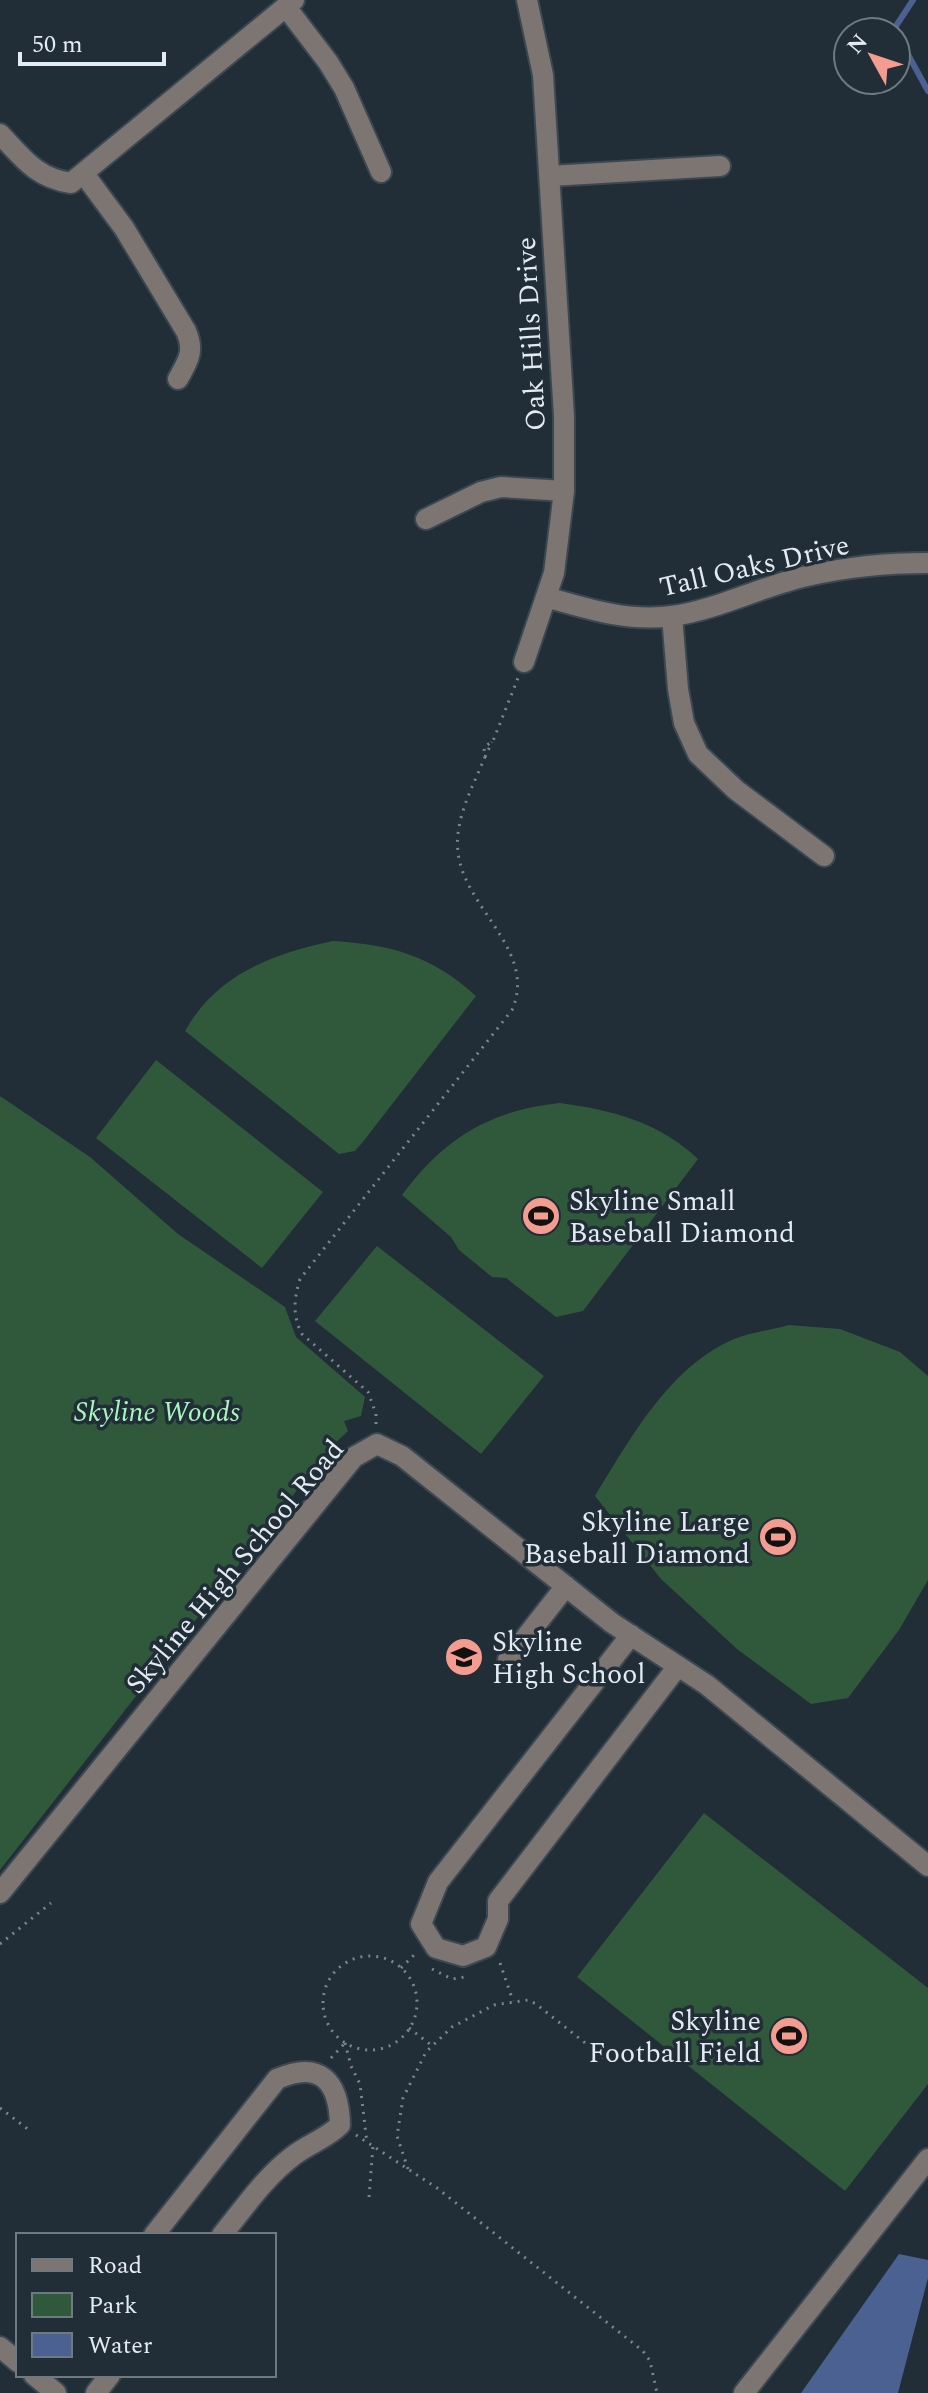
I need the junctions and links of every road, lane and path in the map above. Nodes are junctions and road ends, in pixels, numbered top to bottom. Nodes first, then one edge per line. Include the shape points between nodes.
1 (527, 0) edge
2 (290, 4) edge
3 (0, 134) edge
4 (720, 166) dead end
5 (381, 172) dead end
6 (84, 174) junction
7 (550, 176) junction
8 (178, 379) dead end
9 (564, 491) junction
10 (426, 519) dead end
11 (928, 563) edge
12 (546, 597) junction
13 (672, 616) junction
14 (524, 662) dead end
15 (512, 693) dead end
16 (824, 856) dead end
17 (377, 1444) junction
18 (566, 1586) junction
19 (631, 1635) junction
20 (508, 1660) dead end
21 (678, 1666) junction
22 (928, 1866) edge
23 (0, 1893) edge
24 (51, 1903) dead end
25 (0, 1944) edge
26 (416, 1953) dead end
27 (401, 1968) junction
28 (409, 2028) junction
29 (345, 2043) junction
30 (432, 2046) junction
31 (331, 2058) dead end
32 (613, 2065) dead end
33 (0, 2108) edge
34 (340, 2125) junction
35 (29, 2130) dead end
36 (367, 2143) junction
37 (373, 2146) junction
38 (928, 2159) edge
39 (408, 2169) junction
40 (369, 2197) dead end
41 (156, 2233) edge
42 (224, 2233) edge
43 (0, 2347) edge
44 (16, 2360) edge
45 (40, 2377) edge
46 (108, 2377) edge
47 (56, 2393) edge
48 (96, 2393) edge
49 (657, 2393) edge
50 (744, 2393) edge

1 - 7 street, Oak Hills Drive via 543,75
2 - 5 street via 344,88
2 - 6 street
3 - 6 street via 33,169 52,180 71,183
4 - 7 street
6 - 8 street via 124,228 186,331 191,355
7 - 9 street, Oak Hills Drive
9 - 10 street via 501,487
9 - 12 street, Oak Hills Drive
11 - 13 street, Tall Oaks Drive via 807,576
12 - 13 street, Tall Oaks Drive via 609,615
12 - 14 street, Oak Hills Drive
13 - 16 street via 684,723 698,754 736,790
15 - 17 path via 493,741 484,747 459,831 458,858 514,961 517,999 300,1279 293,1303 302,1334 368,1392 376,1414
17 - 18 street, Skyline High School Road via 402,1456
17 - 23 street, Skyline High School Road via 354,1457
18 - 19 street, Skyline High School Road
18 - 20 street
19 - 21 street, Skyline High School Road
19 - 21 street via 438,1882 421,1924 436,1948 463,1956 486,1947 498,1919 498,1901
21 - 22 street, Skyline High School Road
24 - 25 path
26 - 27 path
27 - 28 path via 416,1994
27 - 29 path via 372,1956 357,1958 332,1975 325,1989 325,2019
28 - 29 path via 389,2046 374,2050
28 - 30 path
29 - 31 path
29 - 36 path via 360,2084
30 - 32 path via 452,2027 494,2005 528,2000
30 - 39 path via 403,2098 397,2136
33 - 35 path
34 - 36 path
34 - 41 street via 334,2088 317,2073 294,2072 277,2079
34 - 42 street via 293,2155
36 - 37 path
37 - 39 path
37 - 40 path
38 - 50 street
39 - 49 path via 643,2351
43 - 44 street
45 - 47 street
46 - 48 street

